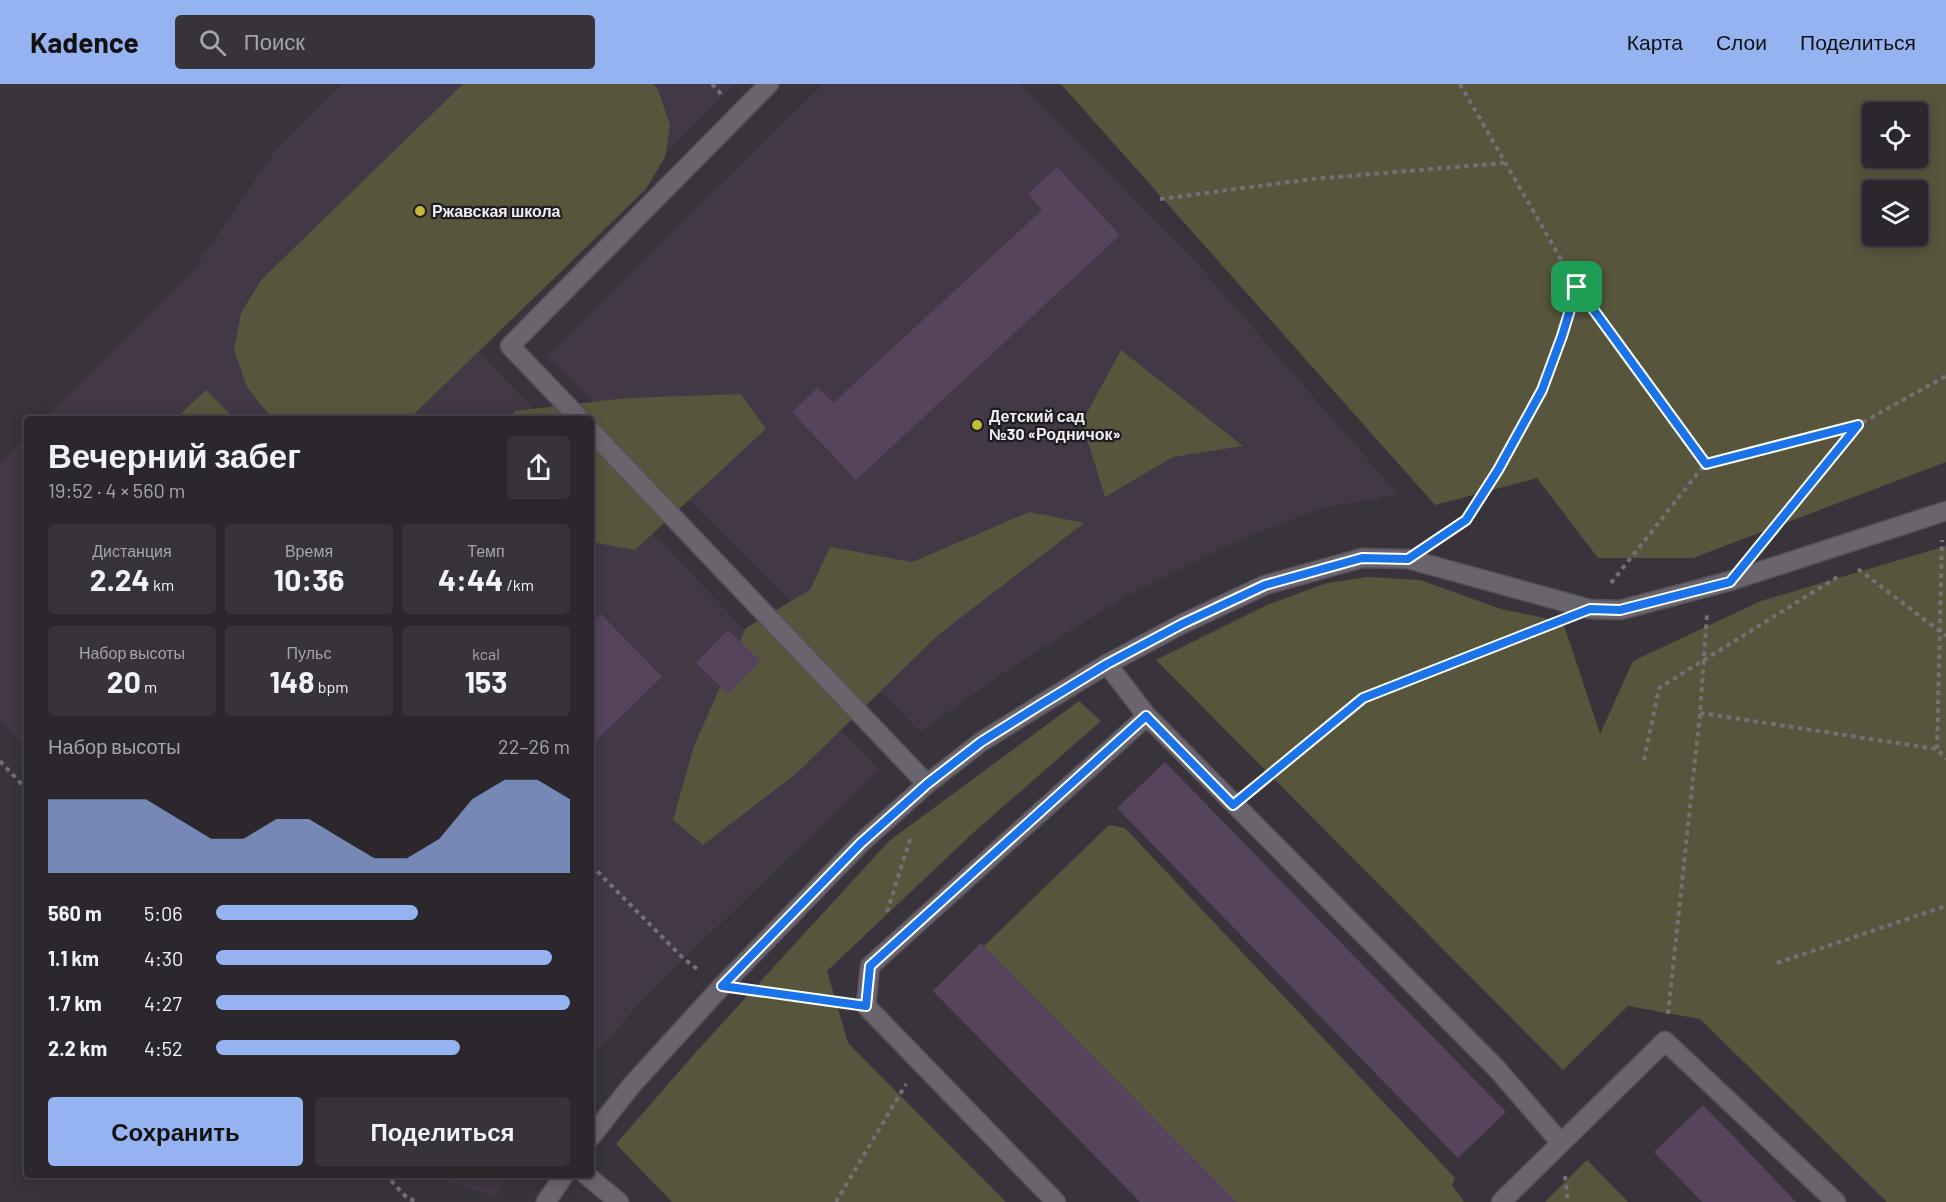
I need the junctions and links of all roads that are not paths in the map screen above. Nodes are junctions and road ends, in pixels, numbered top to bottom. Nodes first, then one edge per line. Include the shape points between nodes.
1 (769, 84) edge
2 (577, 416) edge
3 (594, 434) edge
4 (1944, 512) edge
5 (1107, 664) junction
6 (1146, 716) junction
7 (927, 784) junction
8 (594, 1133) edge
9 (1561, 1143) junction
10 (562, 1178) edge
11 (590, 1178) edge
12 (546, 1202) edge
13 (619, 1202) edge
14 (1056, 1202) edge
15 (1501, 1202) edge
16 (1836, 1202) edge

1 - 2 street via 510,346
3 - 7 street
4 - 5 street via 1730,582 1620,610 1590,609 1408,559 1362,558 1265,585
5 - 6 street
5 - 7 street via 981,742
6 - 9 street via 1497,1069
6 - 14 street via 870,966 866,1006
7 - 8 street via 861,843 722,986 631,1086
9 - 15 street
9 - 16 street via 1665,1041
10 - 12 street
11 - 13 street

